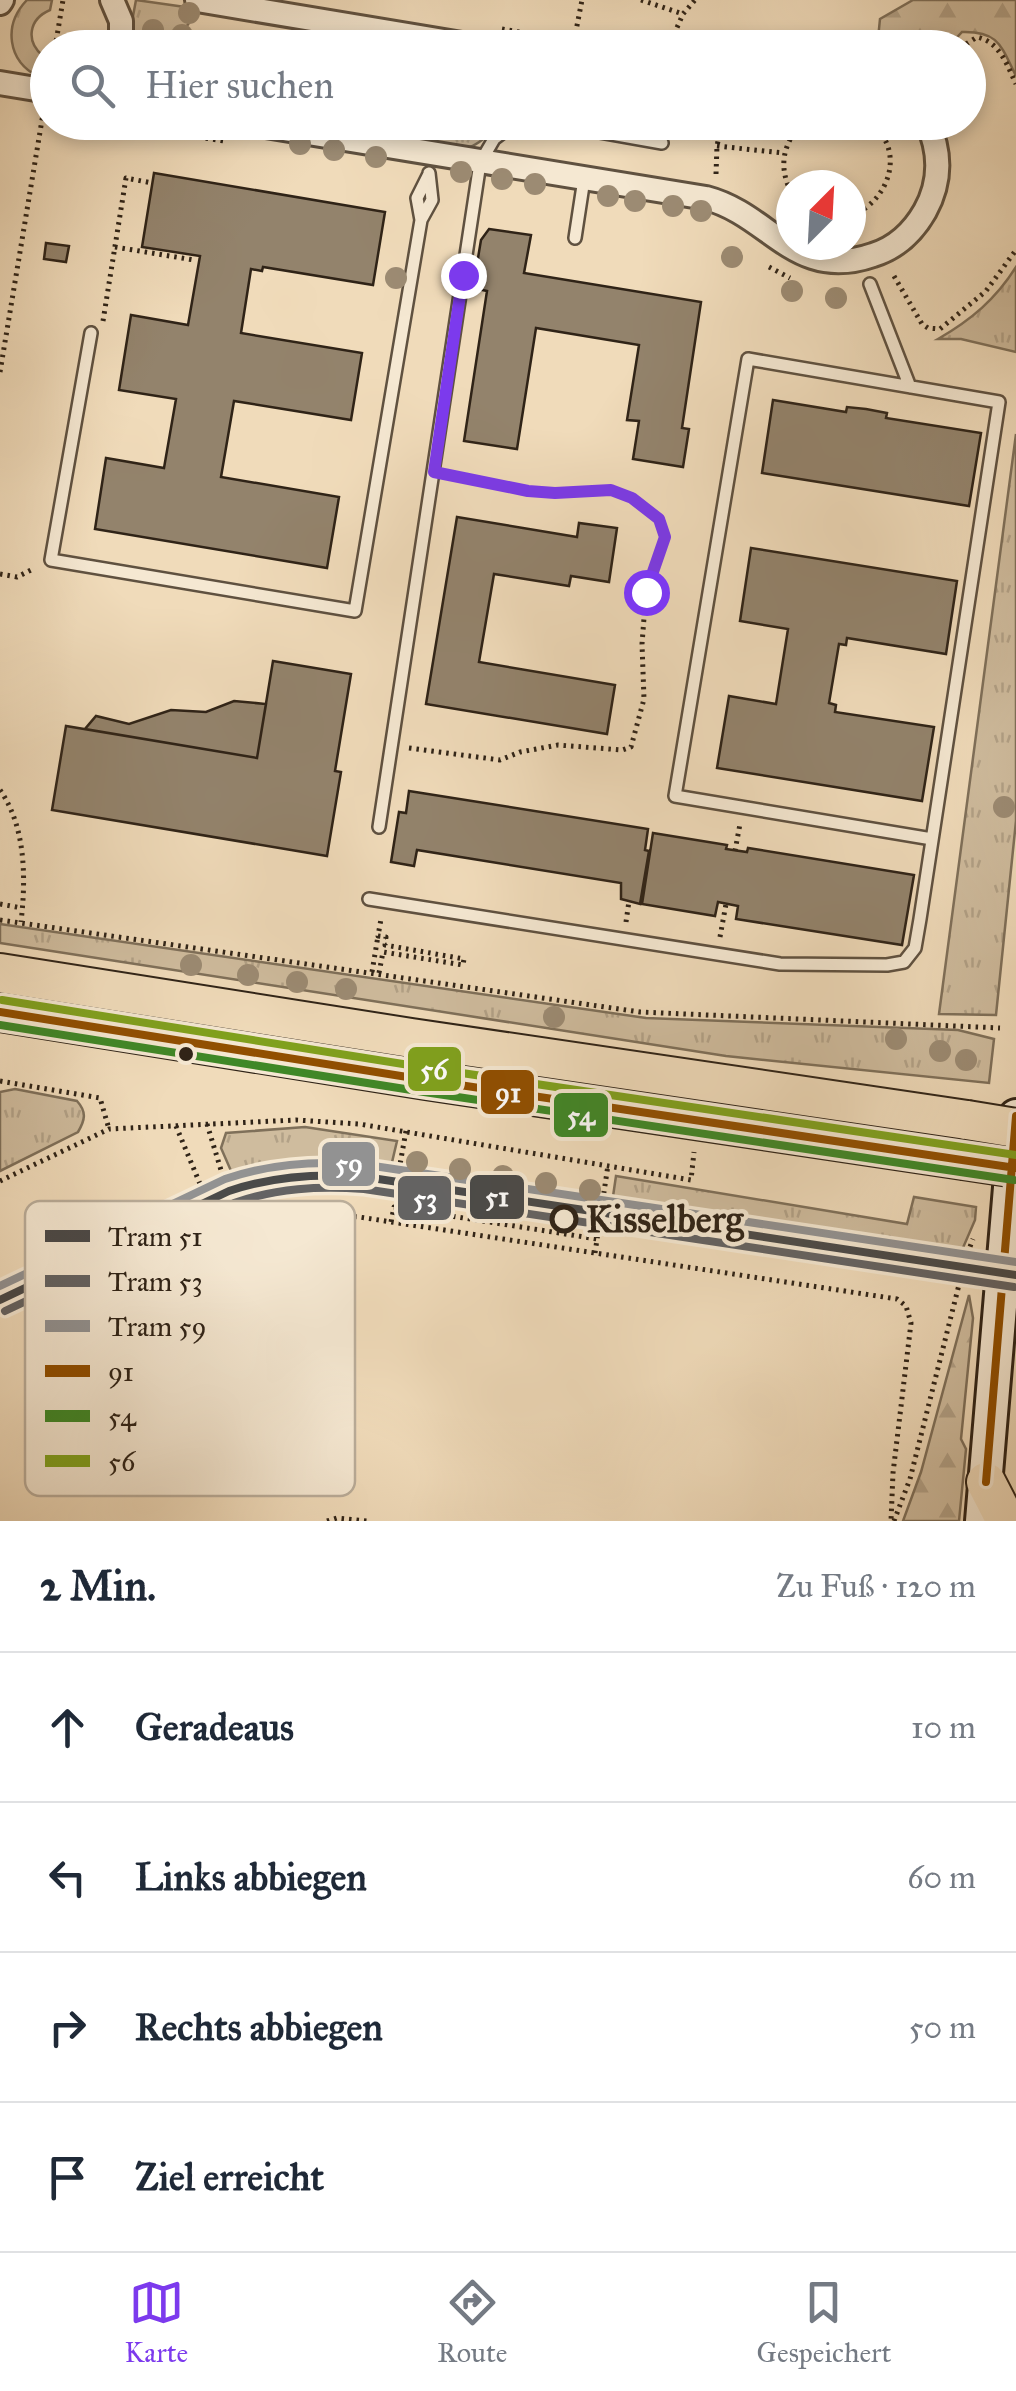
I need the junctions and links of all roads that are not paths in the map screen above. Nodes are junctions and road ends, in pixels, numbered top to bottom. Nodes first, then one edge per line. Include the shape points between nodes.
1 (112, 0) edge
2 (197, 0) edge
3 (121, 30) edge
4 (378, 30) edge
5 (0, 66) edge
6 (8, 85) edge
7 (321, 140) edge
8 (494, 140) edge
9 (645, 140) edge
10 (935, 140) edge
11 (662, 143) dead end
12 (480, 163) junction
13 (430, 165) junction
14 (584, 179) junction
15 (575, 238) dead end
16 (870, 284) dead end
17 (90, 333) dead end
18 (910, 387) junction
19 (379, 827) dead end
20 (932, 839) junction
21 (369, 899) dead end
22 (0, 973) edge
23 (0, 1012) edge
24 (1016, 1116) edge
25 (1016, 1128) edge
26 (1016, 1168) edge
27 (1001, 1484) edge
28 (982, 1521) edge
29 (1006, 1521) edge

1 - 3 street
2 - 4 street
5 - 6 street
7 - 13 street
8 - 12 lane
9 - 11 lane
10 - 14 street via 935,190 916,225 901,241 861,260 807,257 720,202
12 - 13 street
12 - 14 street
12 - 19 lane
13 - 17 lane via 417,198 421,220 355,611 51,560
14 - 15 lane
16 - 18 lane
18 - 20 lane via 999,402
18 - 20 lane via 748,359 675,796
20 - 21 lane via 915,948 904,962 780,964
22 - 25 highway, bridge
23 - 26 highway, bridge
24 - 27 main road
27 - 28 main road
27 - 29 highway

